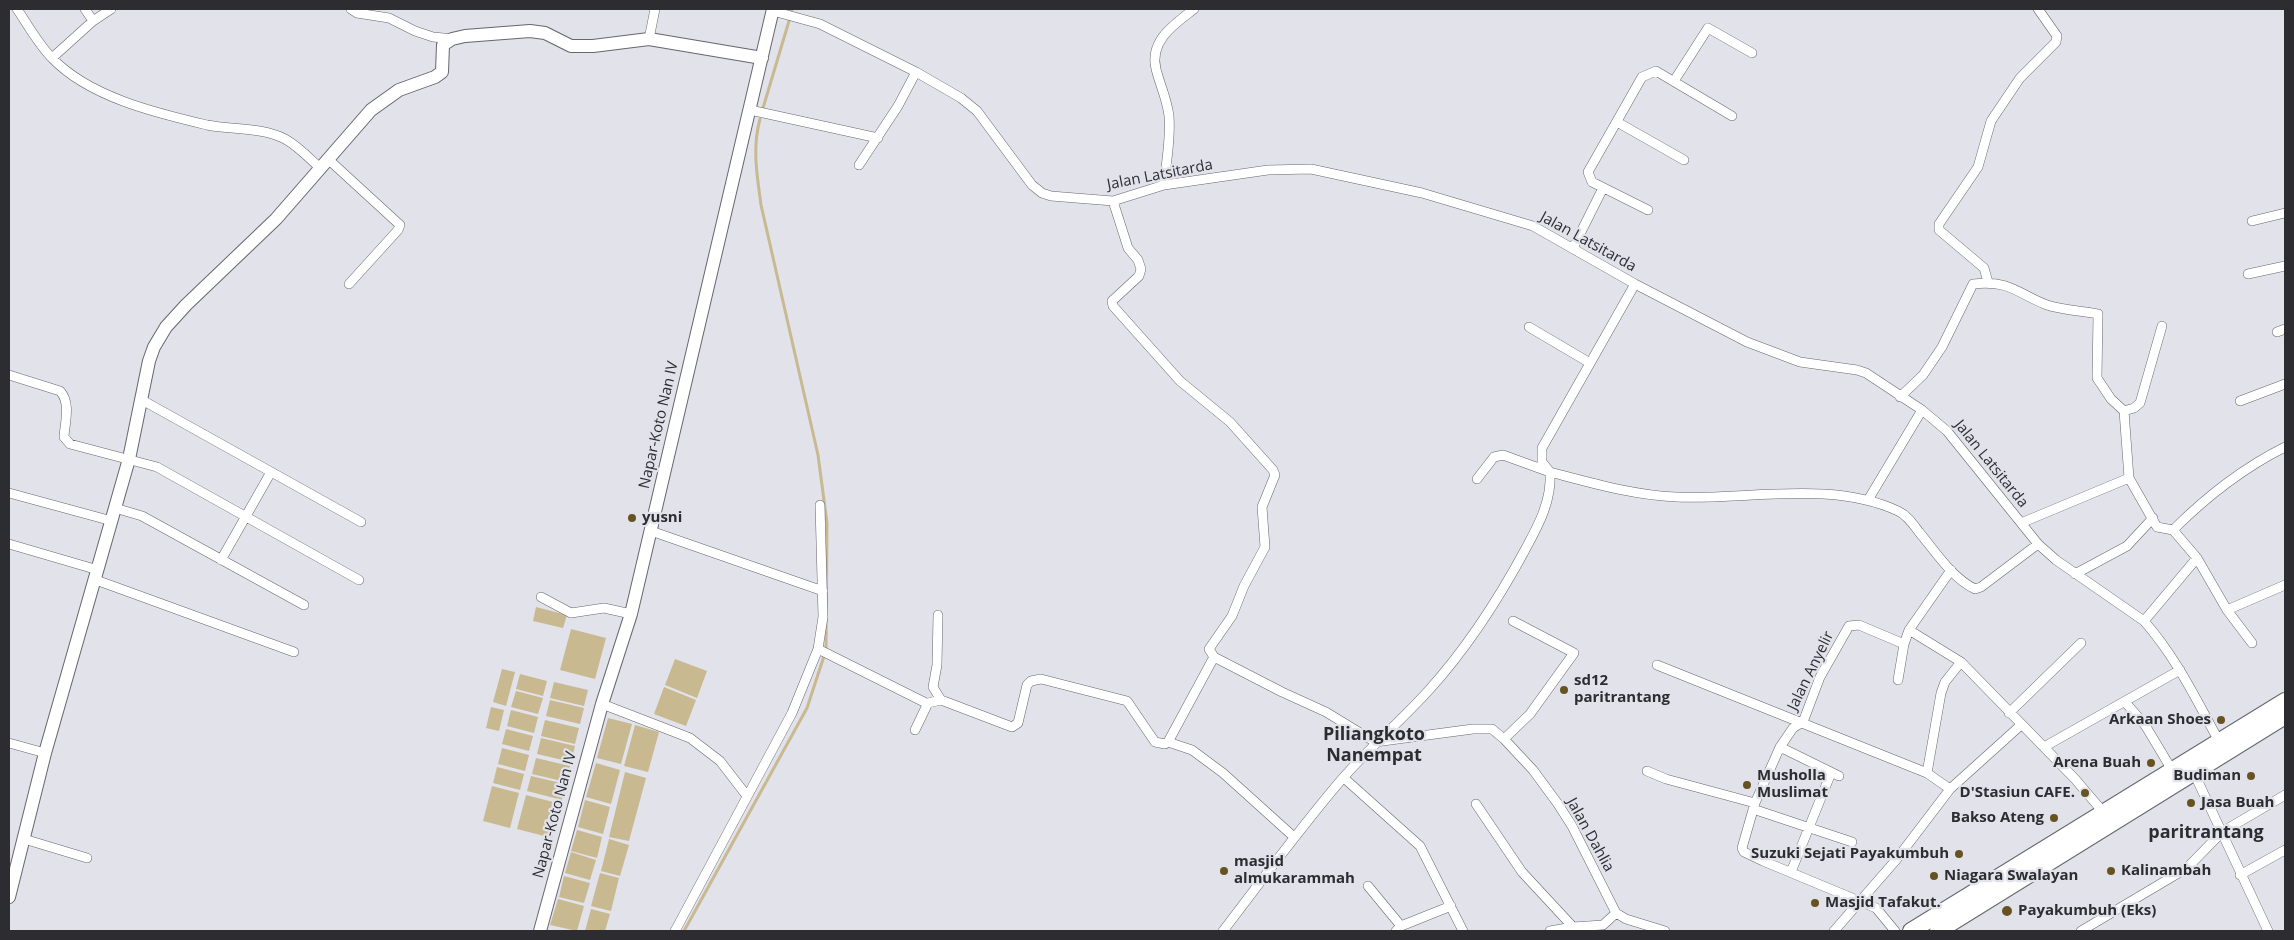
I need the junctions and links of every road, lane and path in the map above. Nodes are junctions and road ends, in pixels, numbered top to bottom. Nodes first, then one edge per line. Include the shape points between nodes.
1 (17, 9) edge
2 (85, 9) edge
3 (111, 9) edge
4 (351, 9) edge
5 (655, 9) edge
6 (1194, 9) edge
7 (2038, 9) edge
8 (773, 10) edge
9 (93, 21) junction
10 (649, 39) junction
11 (450, 40) junction
12 (1752, 54) dead end
13 (52, 58) junction
14 (762, 58) junction
15 (916, 72) junction
16 (1674, 80) junction
17 (750, 110) junction
18 (1732, 116) dead end
19 (1617, 122) junction
20 (878, 138) junction
21 (1684, 160) dead end
22 (324, 163) junction
23 (859, 165) dead end
24 (1164, 185) junction
25 (1603, 188) junction
26 (1114, 206) junction
27 (1648, 210) dead end
28 (2285, 213) edge
29 (2252, 221) dead end
30 (1573, 248) junction
31 (2285, 266) edge
32 (2248, 274) dead end
33 (1988, 282) junction
34 (349, 284) dead end
35 (1635, 284) junction
36 (2162, 326) dead end
37 (1529, 327) dead end
38 (1590, 364) junction
39 (9, 375) edge
40 (2285, 384) edge
41 (1900, 396) junction
42 (142, 400) junction
43 (2240, 401) dead end
44 (1922, 410) junction
45 (2124, 411) junction
46 (2285, 447) edge
47 (129, 459) junction
48 (271, 472) junction
49 (1548, 472) junction
50 (2130, 478) junction
51 (1477, 479) dead end
52 (9, 493) edge
53 (1868, 500) junction
54 (820, 505) dead end
55 (115, 508) junction
56 (247, 516) junction
57 (2153, 518) junction
58 (112, 521) junction
59 (361, 522) dead end
60 (2021, 523) junction
61 (2172, 530) junction
62 (651, 531) junction
63 (9, 544) edge
64 (2038, 544) junction
65 (2197, 558) junction
66 (221, 560) junction
67 (1951, 570) junction
68 (97, 574) junction
69 (2076, 574) junction
70 (359, 580) dead end
71 (2285, 585) edge
72 (823, 591) junction
73 (541, 597) dead end
74 (304, 605) dead end
75 (2227, 610) junction
76 (631, 614) junction
77 (938, 615) dead end
78 (1513, 621) dead end
79 (2144, 621) junction
80 (1909, 630) junction
81 (2081, 643) dead end
82 (2252, 643) dead end
83 (1904, 644) junction
84 (823, 651) junction
85 (294, 652) dead end
86 (1214, 657) junction
87 (1961, 662) junction
88 (1657, 665) dead end
89 (2180, 670) junction
90 (1898, 680) dead end
91 (941, 700) junction
92 (2285, 701) edge
93 (2125, 702) junction
94 (602, 704) junction
95 (928, 704) junction
96 (2010, 714) junction
97 (2285, 716) edge
98 (1803, 722) junction
99 (2021, 725) junction
100 (914, 730) dead end
101 (1504, 739) junction
102 (1168, 742) junction
103 (1375, 742) junction
104 (9, 743) edge
105 (2220, 743) junction
106 (2044, 746) junction
107 (1780, 747) junction
108 (45, 753) junction
109 (2172, 770) junction
110 (1647, 771) dead end
111 (2193, 772) junction
112 (1927, 773) junction
113 (1344, 778) junction
114 (1950, 789) junction
115 (2285, 795) edge
116 (747, 796) junction
117 (1476, 804) dead end
118 (1754, 806) junction
119 (2104, 813) junction
120 (1810, 827) junction
121 (2222, 832) junction
122 (1294, 837) junction
123 (24, 839) junction
124 (2075, 839) junction
125 (1852, 842) dead end
126 (2285, 850) edge
127 (87, 858) dead end
128 (1791, 872) junction
129 (2240, 876) junction
130 (1368, 886) dead end
131 (9, 897) edge
132 (1860, 902) junction
133 (1451, 906) junction
134 (1616, 913) junction
135 (1573, 927) junction
136 (2097, 927) edge
137 (1605, 928) edge
138 (1398, 929) edge
139 (540, 931) edge
140 (675, 931) edge
141 (1224, 931) edge
142 (1464, 931) edge
143 (1550, 931) edge
144 (1665, 931) edge
145 (1834, 931) edge
146 (1895, 931) edge
147 (1911, 931) edge
148 (1938, 931) edge
149 (2081, 931) edge
150 (2268, 931) edge

1 - 13 street
2 - 9 street
3 - 9 street
4 - 11 street via 357,13 389,18 416,32
5 - 10 street
6 - 24 street via 1164,34 1155,52 1156,69 1169,118
7 - 33 street via 2057,36 2056,42 2020,78 1991,120 1978,167 1939,224 1939,230 1984,268
8 - 14 street, Napar-Koto Nan IV
8 - 15 street, Jalan Latsitarda via 820,24
9 - 13 street
10 - 11 street via 576,46 545,33 530,31
10 - 14 street
11 - 22 street via 442,51 443,67 439,75 386,98 371,110
12 - 16 street via 1708,28
13 - 22 street via 81,81 133,104 209,125 279,136
14 - 17 street, Napar-Koto Nan IV
15 - 20 street
15 - 26 street, Jalan Latsitarda via 948,89 978,112 1032,185 1042,193
16 - 18 street
16 - 19 street via 1656,71 1642,77
17 - 20 street
17 - 62 street, Napar-Koto Nan IV
19 - 21 street
19 - 25 street via 1588,172 1592,182
20 - 23 street
22 - 34 street via 400,225
22 - 42 street via 276,219 166,327 149,361
24 - 26 street, Jalan Latsitarda
24 - 30 street, Jalan Latsitarda via 1268,170 1311,169 1422,193 1524,223
25 - 27 street
25 - 30 street
26 - 86 street via 1128,248 1141,269 1139,276 1112,301 1113,306 1180,381 1230,422 1275,475 1262,506 1265,546 1232,616 1209,649
28 - 29 street
30 - 35 street, Jalan Latsitarda
31 - 32 street
33 - 41 street via 1973,284 1942,347 1923,375
33 - 45 street via 2006,284 2048,305 2098,314 2098,378 2111,399
35 - 38 street
35 - 41 street, Jalan Latsitarda via 1747,342 1800,362 1866,373
36 - 45 street via 2140,402
37 - 38 street
38 - 49 street via 1542,448 1542,462
39 - 47 street via 64,395 67,405 64,437 70,444
40 - 43 street
41 - 44 street, Jalan Latsitarda
42 - 47 street
42 - 48 street
44 - 53 street
44 - 60 street, Jalan Latsitarda via 1947,431
45 - 50 street
46 - 61 street via 2260,460 2199,503
47 - 55 street
47 - 56 street via 157,467
48 - 56 street
48 - 59 street
49 - 51 street via 1504,456 1494,457
49 - 53 street via 1631,493 1677,497 1814,494
49 - 103 street via 1550,490 1542,516 1495,602 1430,688 1402,719
50 - 57 street
50 - 60 street
52 - 58 street
53 - 67 street via 1903,514
54 - 72 street
55 - 58 street
55 - 66 street via 142,516
56 - 66 street
56 - 70 street
57 - 61 street via 2157,527
57 - 69 street via 2127,546
58 - 68 street
60 - 64 street, Jalan Latsitarda
61 - 65 street
62 - 72 street
62 - 76 street, Napar-Koto Nan IV
63 - 68 street
64 - 67 street via 1976,589
64 - 69 street, Jalan Latsitarda
65 - 75 street
65 - 79 street
66 - 74 street
67 - 80 street
68 - 85 street
68 - 108 street
69 - 79 street, Jalan Latsitarda
71 - 75 street
72 - 84 street
73 - 76 street via 570,613 604,608
75 - 82 street
76 - 94 street, Napar-Koto Nan IV
77 - 91 street via 933,687
78 - 101 street via 1574,653 1530,714
79 - 89 street, Jalan Latsitarda
80 - 83 street
80 - 87 street
81 - 96 street
83 - 90 street
83 - 98 street, Jalan Anyelir via 1859,625 1849,626 1820,677
84 - 95 street
84 - 116 street
86 - 102 street
86 - 103 street via 1326,712
87 - 96 street
87 - 112 street via 1945,682 1941,693
88 - 98 street
89 - 93 street
89 - 105 street, Jalan Latsitarda
91 - 95 street
91 - 102 street via 1012,727 1018,723 1027,685 1041,679 1122,698 1132,705 1155,742
92 - 105 highway
93 - 106 street
93 - 109 street via 2145,724
94 - 116 street via 690,738 720,761
94 - 139 street, Napar-Koto Nan IV
95 - 100 street
96 - 99 street
97 - 111 highway
98 - 107 street, Jalan Anyelir via 1793,728
98 - 112 street
99 - 106 street
99 - 114 street
101 - 103 street, Jalan Dahlia via 1492,728
101 - 134 street, Jalan Dahlia via 1558,804
102 - 122 street via 1192,750 1223,773
103 - 113 street
104 - 108 street
105 - 109 highway
106 - 119 street
107 - 118 street, Jalan Anyelir
107 - 120 street via 1835,774
108 - 123 street
109 - 119 highway
110 - 118 street
111 - 121 street
111 - 124 highway
112 - 114 street
113 - 122 street
113 - 133 street via 1420,846
114 - 132 street
115 - 121 street
116 - 140 street
117 - 135 street via 1522,872
118 - 120 street
118 - 128 street, Jalan Anyelir via 1742,843 1744,852
119 - 124 highway
120 - 125 street
120 - 128 street
121 - 129 street
121 - 136 street via 2187,868
122 - 141 street
123 - 127 street
123 - 131 street
124 - 147 highway
124 - 148 highway
126 - 129 street
128 - 132 street, Jalan Anyelir
129 - 150 street
130 - 138 street
132 - 145 street
132 - 146 street, Jalan Anyelir via 1876,908
133 - 138 street
133 - 142 street
134 - 137 street
134 - 144 street
135 - 137 street
135 - 143 street
136 - 149 street

